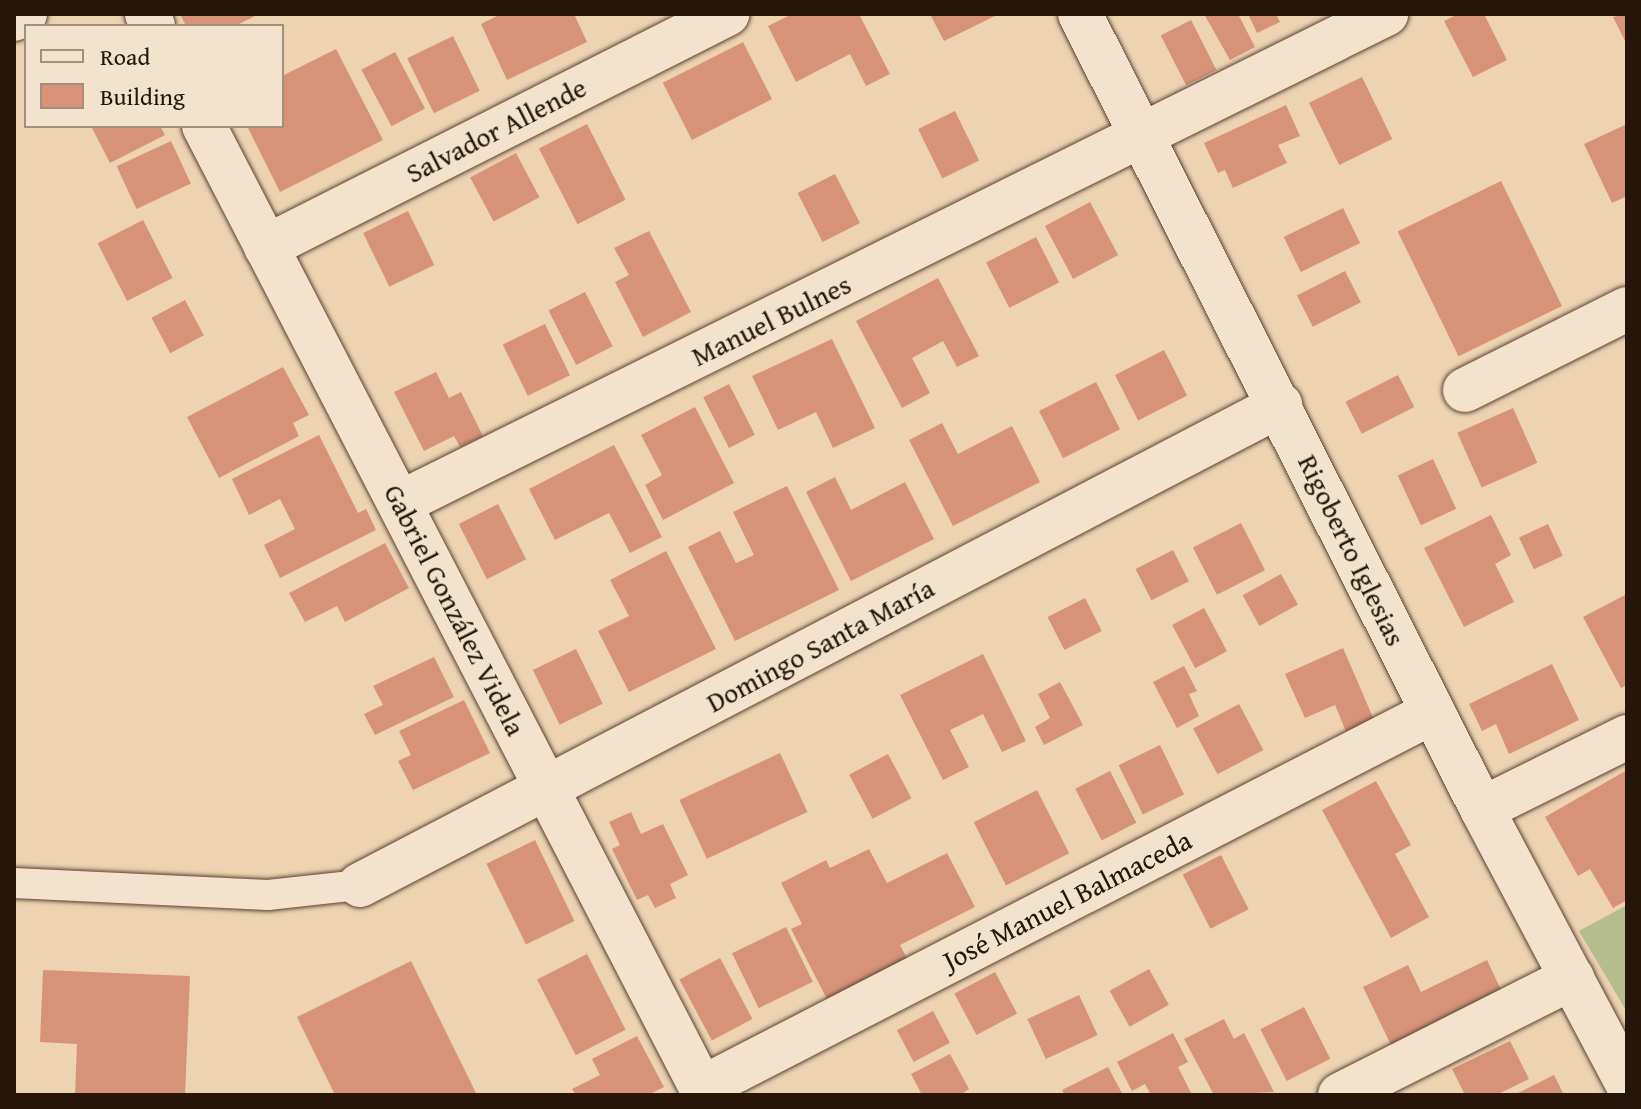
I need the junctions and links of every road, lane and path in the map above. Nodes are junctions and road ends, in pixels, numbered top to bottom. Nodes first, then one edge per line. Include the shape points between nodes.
1 (25, 14) edge
2 (727, 14) edge
3 (1080, 14) edge
4 (1386, 14) edge
5 (14, 19) edge
6 (205, 128) edge
7 (1142, 136) junction
8 (266, 247) junction
9 (1627, 309) edge
10 (1465, 390) dead end
11 (1280, 405) junction
12 (400, 503) junction
13 (1433, 712) junction
14 (1627, 737) edge
15 (546, 788) junction
16 (1482, 809) junction
17 (14, 883) edge
18 (360, 885) joint
19 (1572, 978) junction
20 (1627, 1083) edge
21 (703, 1092) edge
22 (1340, 1095) edge

1 - 5 street
2 - 8 street, Salvador Allende
3 - 7 street, Rigoberto Iglesias
4 - 7 street, Manuel Bulnes
6 - 8 street, Gabriel González Videla
7 - 11 street, Rigoberto Iglesias
7 - 12 street, Manuel Bulnes
8 - 12 street, Gabriel González Videla
9 - 10 street
11 - 13 street, Rigoberto Iglesias
11 - 15 street, Domingo Santa María
12 - 15 street, Gabriel González Videla
13 - 16 street, Rigoberto Iglesias
13 - 21 street, José Manuel Balmaceda
14 - 16 street
15 - 18 street, Domingo Santa María
15 - 21 street, Gabriel González Videla
16 - 19 street, Rigoberto Iglesias
17 - 18 lane via 268,895
19 - 20 street, Rigoberto Iglesias
19 - 22 street

